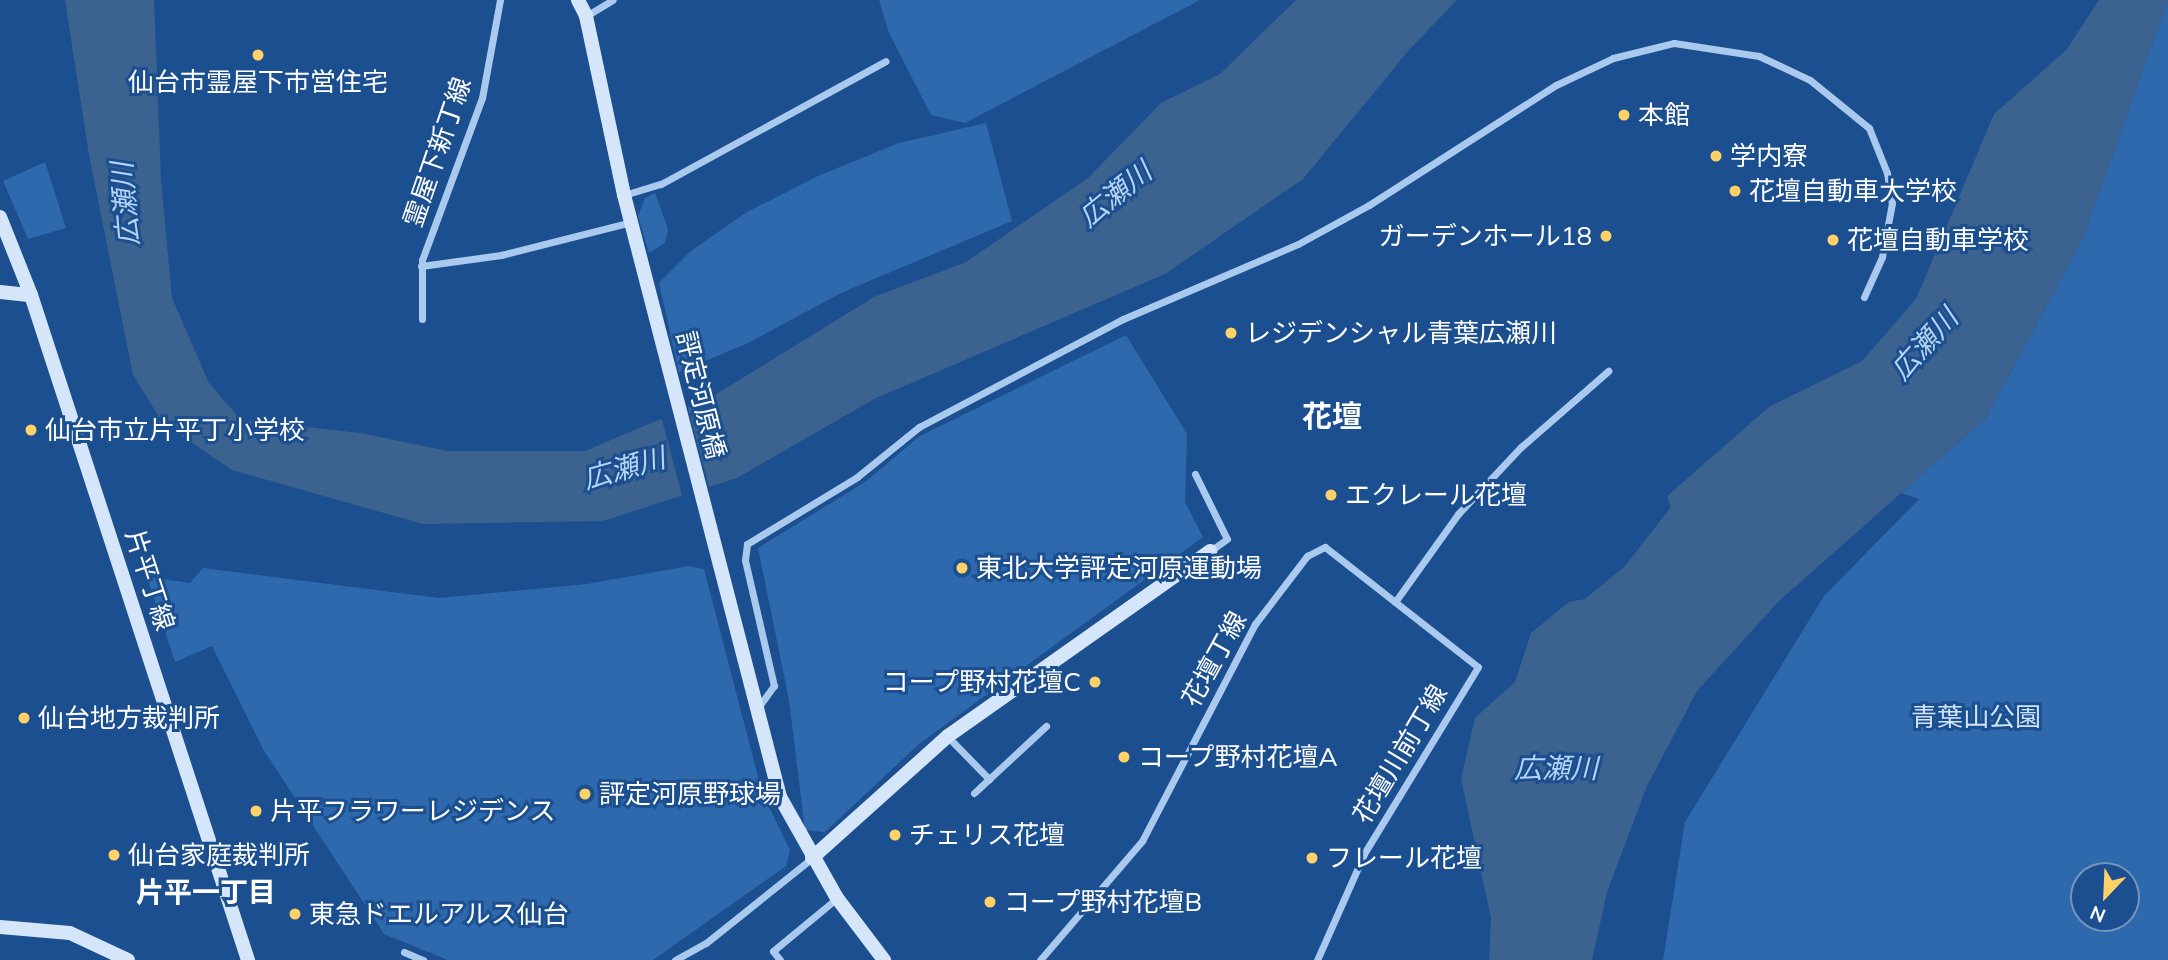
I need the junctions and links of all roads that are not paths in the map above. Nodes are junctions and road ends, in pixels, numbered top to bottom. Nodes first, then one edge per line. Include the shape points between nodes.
1 (500, 0) edge
2 (578, 0) edge
3 (613, 0) edge
4 (586, 16) junction
5 (886, 61) dead end
6 (624, 195) junction
7 (0, 217) edge
8 (632, 222) junction
9 (421, 266) junction
10 (0, 292) edge
11 (31, 295) junction
12 (1864, 296) dead end
13 (422, 319) dead end
14 (1608, 371) dead end
15 (1195, 474) dead end
16 (1210, 551) joint
17 (1395, 602) junction
18 (757, 710) junction
19 (1046, 726) dead end
20 (948, 736) junction
21 (989, 779) junction
22 (974, 793) dead end
23 (812, 858) junction
24 (837, 898) junction
25 (0, 927) edge
26 (773, 951) junction
27 (404, 952) dead end
28 (128, 960) edge
29 (248, 960) edge
30 (423, 960) edge
31 (675, 960) edge
32 (769, 960) edge
33 (780, 960) edge
34 (884, 960) edge
35 (1041, 960) edge
36 (1317, 960) edge

1 - 9 street, 霊屋下新丁線 via 482,98
2 - 4 street, 評定河原橋
3 - 4 street
4 - 6 street, 評定河原橋
5 - 6 street via 661,184
6 - 8 street, 評定河原橋
7 - 11 street, 片平丁線
8 - 9 street via 501,255
8 - 18 street, 評定河原橋
9 - 13 street, 霊屋下新丁線
10 - 11 street
11 - 29 street, 片平丁線
12 - 18 street via 1882,257 1891,215 1887,173 1869,128 1810,80 1759,56 1674,43 1622,55 1556,85 1369,205 1298,244 1123,319 919,427 857,477 747,544 745,560 774,686
14 - 17 street via 1521,447 1458,514
15 - 16 street via 1227,539
16 - 20 street
17 - 35 street, 花壇丁線 via 1325,547 1307,556 1255,624 1142,841
17 - 36 street, 花壇川前丁線 via 1478,667 1364,854
18 - 23 street, 評定河原橋 via 780,797
19 - 21 street
20 - 21 street
20 - 23 street
21 - 22 street
23 - 24 street, 評定河原橋
23 - 31 street via 706,943
24 - 26 street
24 - 34 street, 評定河原橋
25 - 28 street via 70,933
26 - 32 street
26 - 33 street
27 - 30 street

